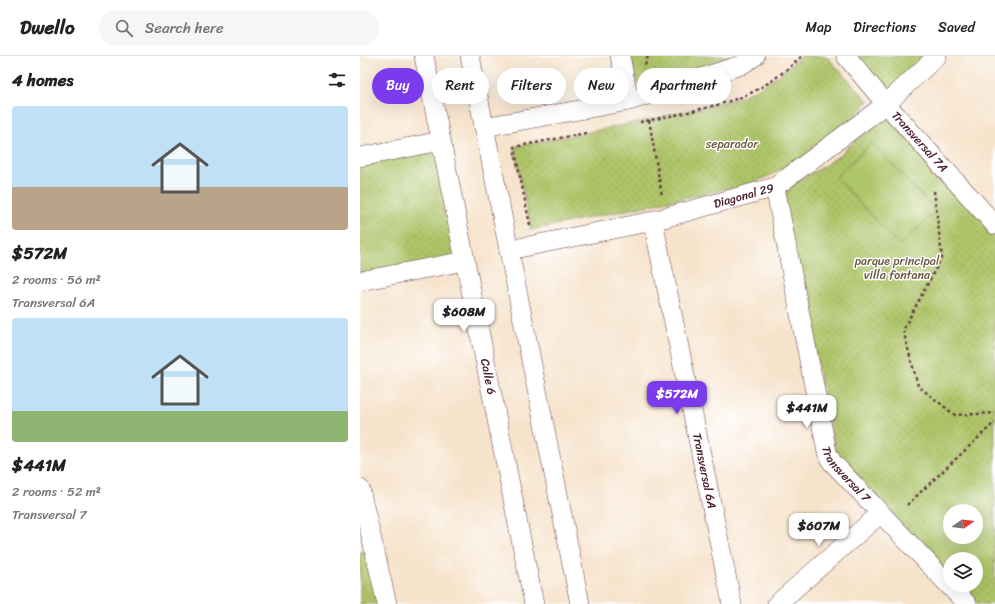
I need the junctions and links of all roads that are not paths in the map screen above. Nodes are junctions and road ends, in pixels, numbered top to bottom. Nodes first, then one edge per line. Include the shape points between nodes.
1 (424, 56) edge
2 (470, 56) edge
3 (620, 56) edge
4 (755, 56) edge
5 (846, 56) edge
6 (937, 56) edge
7 (622, 68) edge
8 (629, 101) edge
9 (612, 104) edge
10 (886, 104) junction
11 (484, 127) junction
12 (441, 141) junction
13 (360, 158) edge
14 (775, 187) junction
15 (653, 220) junction
16 (995, 225) edge
17 (509, 250) junction
18 (465, 261) junction
19 (360, 281) edge
20 (360, 489) edge
21 (881, 513) junction
22 (367, 550) edge
23 (964, 603) edge
24 (387, 604) edge
25 (534, 604) edge
26 (580, 604) edge
27 (732, 604) edge
28 (777, 604) edge

1 - 12 street, Calle 6
2 - 11 street
3 - 7 street
4 - 8 street via 740,65
5 - 10 street, Transversal 7A
6 - 10 street, Diagonal 29
9 - 11 street
10 - 14 street, Diagonal 29
10 - 16 street, Transversal 7A
11 - 17 street
12 - 13 street
12 - 18 street, Calle 6
14 - 15 street, Diagonal 29
14 - 21 street, Transversal 7 via 828,452 832,462
15 - 17 street, Diagonal 29
15 - 27 street, Transversal 6A
17 - 26 street
18 - 19 street
18 - 25 street, Calle 6
20 - 22 street
21 - 23 street, Transversal 7
21 - 28 street
22 - 24 street

